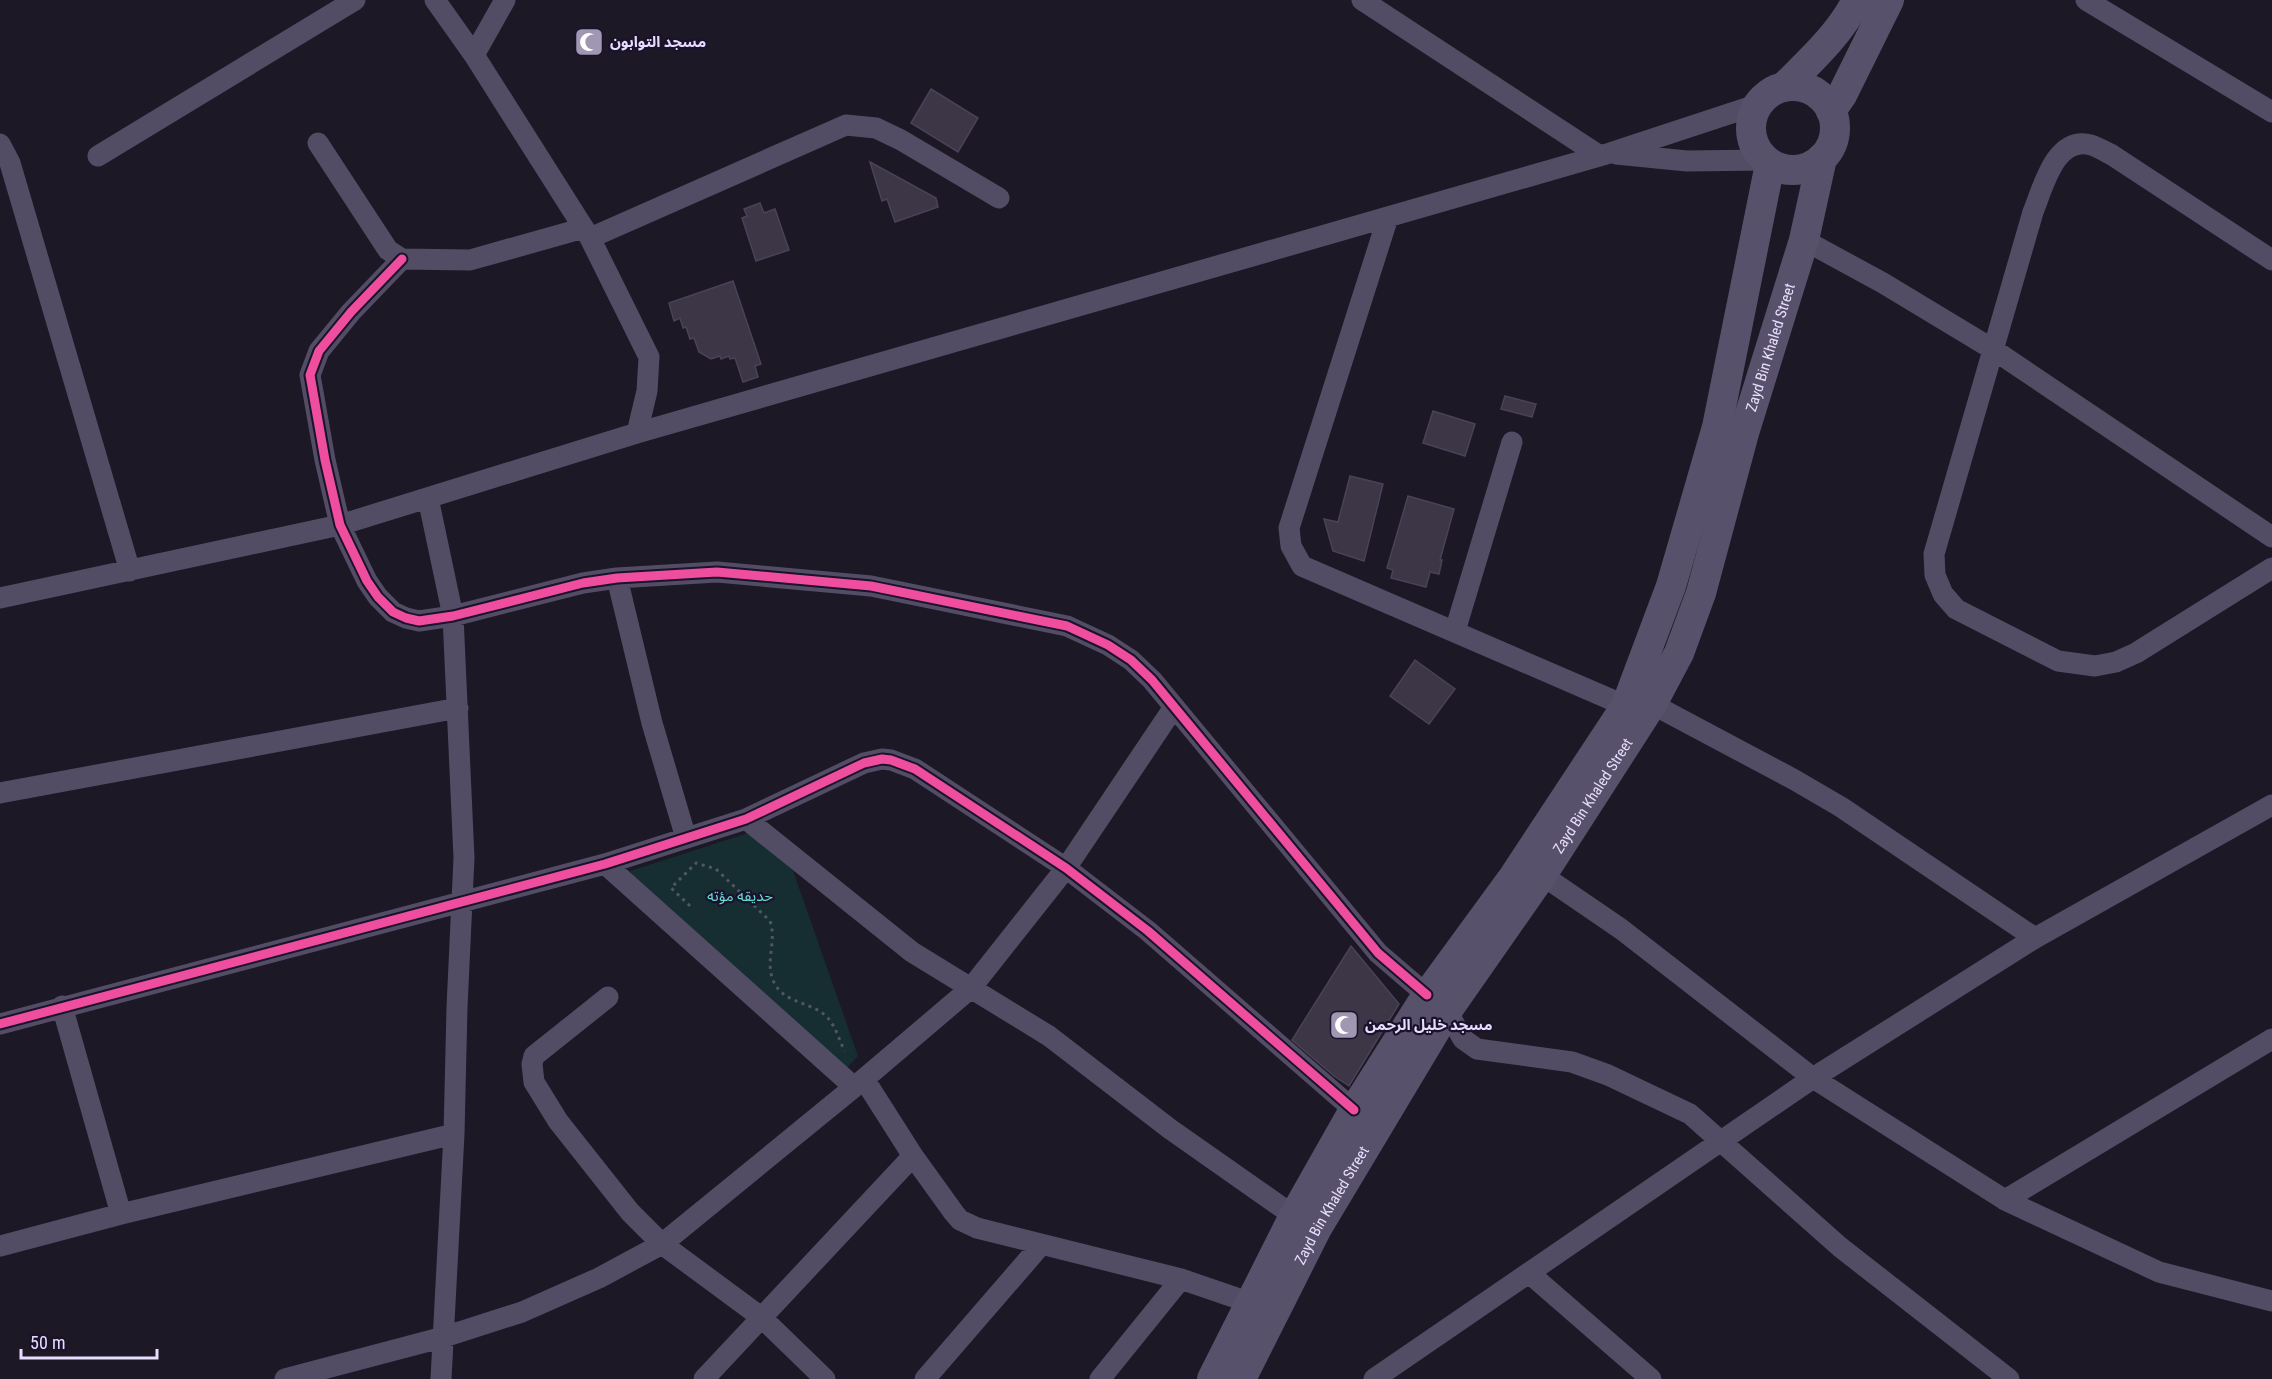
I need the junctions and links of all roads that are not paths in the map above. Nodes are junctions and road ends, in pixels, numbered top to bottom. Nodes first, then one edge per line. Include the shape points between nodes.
1 (355, 0) edge
2 (435, 0) edge
3 (505, 0) edge
4 (1362, 0) edge
5 (1857, 0) edge
6 (1889, 0) edge
7 (2086, 0) edge
8 (474, 55) junction
9 (1784, 87) junction
10 (1759, 104) junction
11 (1831, 111) junction
12 (2272, 112) edge
13 (318, 143) dead end
14 (0, 144) edge
15 (1605, 154) junction
16 (98, 156) dead end
17 (1822, 158) junction
18 (1768, 162) junction
19 (999, 198) dead end
20 (1388, 217) junction
21 (586, 233) junction
22 (1804, 240) junction
23 (402, 259) junction
24 (2272, 260) edge
25 (1994, 350) junction
26 (637, 433) junction
27 (1512, 442) dead end
28 (428, 498) junction
29 (340, 525) junction
30 (2272, 537) edge
31 (2272, 568) edge
32 (130, 571) junction
33 (617, 578) junction
34 (0, 598) edge
35 (453, 616) junction
36 (1455, 631) junction
37 (1639, 705) junction
38 (1174, 707) junction
39 (458, 708) junction
40 (0, 793) edge
41 (2272, 805) edge
42 (746, 819) junction
43 (686, 838) junction
44 (605, 864) junction
45 (1066, 868) junction
46 (1542, 875) junction
47 (461, 901) junction
48 (2035, 938) junction
49 (971, 988) junction
50 (608, 997) dead end
51 (1437, 1003) junction
52 (62, 1006) junction
53 (0, 1023) edge
54 (2272, 1039) edge
55 (1814, 1078) junction
56 (859, 1083) junction
57 (1354, 1110) junction
58 (454, 1134) junction
59 (1722, 1140) junction
60 (913, 1156) junction
61 (2006, 1200) junction
62 (121, 1214) junction
63 (1294, 1216) junction
64 (662, 1244) junction
65 (1041, 1245) junction
66 (0, 1246) edge
67 (1528, 1273) junction
68 (1180, 1279) junction
69 (2272, 1301) edge
70 (1251, 1303) junction
71 (761, 1317) junction
72 (444, 1337) junction
73 (285, 1379) edge
74 (441, 1379) edge
75 (704, 1379) edge
76 (825, 1379) edge
77 (925, 1379) edge
78 (1100, 1379) edge
79 (1212, 1379) edge
80 (1242, 1379) edge
81 (1374, 1379) edge
82 (1651, 1379) edge
83 (2009, 1379) edge

1 - 16 street
2 - 8 street
3 - 8 street
4 - 15 street
5 - 9 main road via 1820,51
6 - 11 main road
7 - 12 street
8 - 21 street
9 - 10 main road
9 - 11 main road via 1812,91
10 - 15 street
10 - 18 main road via 1751,133 1758,152
11 - 17 main road via 1833,140
13 - 23 street via 388,250
14 - 32 street via 10,163
15 - 18 street
15 - 20 street
17 - 18 main road via 1797,170
17 - 22 main road, Zayd Bin Khaled Street
18 - 37 main road, Zayd Bin Khaled Street via 1717,427
19 - 21 street via 876,128 846,125
20 - 26 street
20 - 36 street via 1289,528 1291,546 1302,566
21 - 23 street via 470,260
21 - 26 street via 649,357 647,391
22 - 25 street
22 - 37 main road, Zayd Bin Khaled Street via 1744,433 1701,594 1679,653
23 - 29 street via 319,351 310,375
24 - 25 street via 2112,155 2091,145 2078,144 2053,162 2032,212
25 - 30 street
25 - 31 street via 1934,554 1935,574 1943,594 1956,609 2058,661 2096,666 2136,653
26 - 28 street
27 - 36 street
28 - 29 street
28 - 35 street
29 - 32 street
29 - 35 street via 367,582 393,612 419,621
32 - 34 street
33 - 35 street via 573,585
33 - 38 street via 717,572 871,586 1066,626 1098,639 1131,660
33 - 43 street via 652,723
35 - 39 street
36 - 37 street
37 - 46 main road, Zayd Bin Khaled Street
37 - 48 street via 1841,807
37 - 51 main road, Zayd Bin Khaled Street via 1514,876
38 - 45 street
38 - 51 street via 1378,952
39 - 40 street
39 - 47 street via 464,858
41 - 48 street
42 - 43 street
42 - 45 street via 864,763 891,760 938,783
42 - 49 street via 912,952
43 - 44 street
44 - 47 street
44 - 56 street
45 - 49 street
45 - 57 street via 1148,931
46 - 51 main road, Zayd Bin Khaled Street
46 - 55 street via 1621,929
47 - 52 street
47 - 58 street
48 - 55 street
49 - 56 street
49 - 63 street via 1049,1036 1170,1129
50 - 64 street via 534,1056 532,1074 558,1121 630,1212
51 - 57 main road, Zayd Bin Khaled Street
51 - 59 street via 1462,1039 1477,1049 1552,1058 1590,1068 1678,1107
51 - 80 main road, Zayd Bin Khaled Street
52 - 53 street
52 - 62 street
54 - 61 street
55 - 59 street
55 - 61 street
56 - 60 street
56 - 64 street
57 - 63 main road, Zayd Bin Khaled Street
58 - 62 street
58 - 72 street
59 - 67 street
59 - 83 street via 1857,1261
60 - 65 street via 960,1220
60 - 71 street
61 - 69 street via 2159,1272
62 - 66 street
63 - 70 main road, Zayd Bin Khaled Street
64 - 71 street
64 - 72 street via 599,1278 522,1312
65 - 68 street
65 - 77 street
67 - 81 street
67 - 82 street
68 - 70 street
68 - 78 street
70 - 79 main road, Zayd Bin Khaled Street
71 - 75 street
71 - 76 street
72 - 73 street
72 - 74 street

